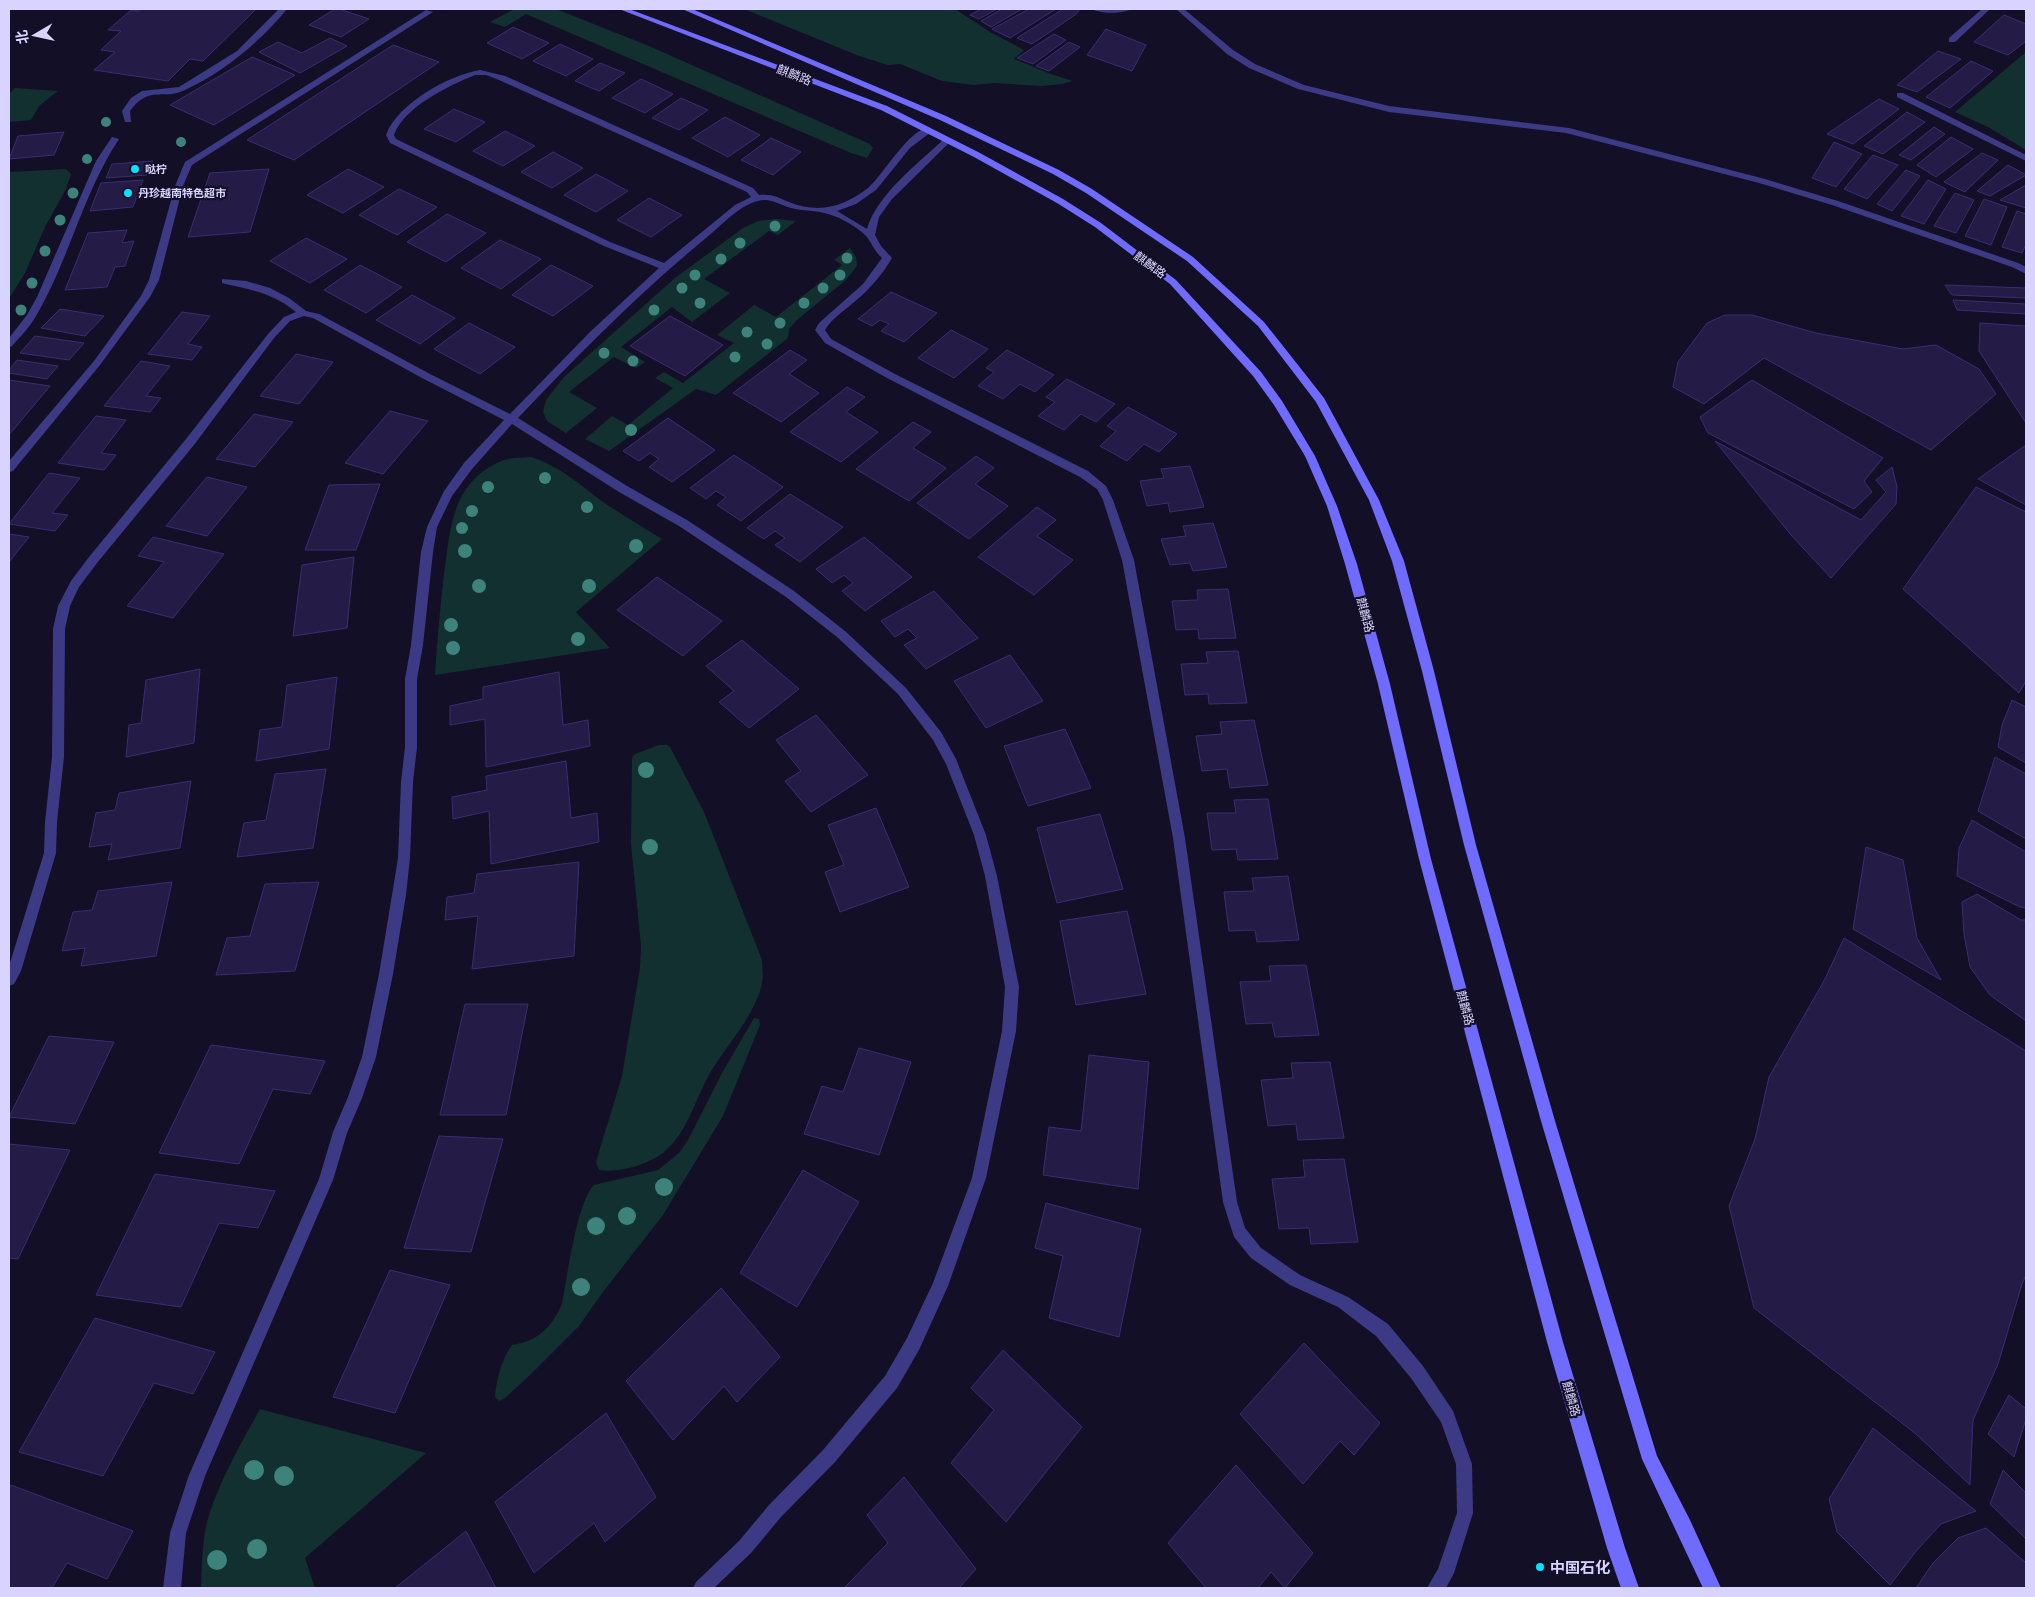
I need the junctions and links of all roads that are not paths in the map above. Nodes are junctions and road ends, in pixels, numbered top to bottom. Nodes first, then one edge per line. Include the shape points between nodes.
1 (283, 9) edge
2 (623, 9) edge
3 (686, 9) edge
4 (1096, 9) edge
5 (1127, 9) edge
6 (1180, 9) edge
7 (1986, 9) edge
8 (429, 12) dead end
9 (1952, 40) dead end
10 (1900, 95) dead end
11 (128, 120) dead end
12 (928, 130) junction
13 (115, 139) dead end
14 (948, 140) junction
15 (2026, 158) edge
16 (757, 198) junction
17 (830, 211) junction
18 (870, 235) junction
19 (666, 266) junction
20 (2026, 271) edge
21 (225, 281) dead end
22 (303, 313) junction
23 (9, 344) edge
24 (511, 419) junction
25 (9, 468) edge
26 (9, 980) edge
27 (172, 1588) edge
28 (702, 1588) edge
29 (1436, 1588) edge
30 (1630, 1588) edge
31 (1712, 1588) edge

1 - 11 street via 240,53 181,89 145,93 134,100 126,111
2 - 12 main road, 麒麟路 via 884,108
3 - 31 main road, 麒麟路 via 943,118 1089,191 1197,266 1261,324 1320,400 1374,500 1398,561 1473,855 1548,1121 1650,1459
4 - 5 street
6 - 20 street via 1230,52 1277,78 1301,87 1389,109 1566,130 1836,203
7 - 9 street
8 - 25 street via 188,164 154,280 145,297 97,363
10 - 15 street
12 - 14 main road, 麒麟路
12 - 17 street via 907,146 873,188 853,202
13 - 23 street via 100,161 42,297
14 - 18 street via 889,197 875,217
14 - 30 main road, 麒麟路 via 1068,206 1173,282 1257,374 1310,456 1332,506 1351,564 1384,684 1425,858 1555,1342
16 - 17 street via 772,197 806,210
16 - 19 street via 738,207
16 - 19 street via 750,190 716,173 531,93 491,72 464,75 404,112 394,124 390,135 394,141 608,244
17 - 18 street
18 - 29 street via 887,258 882,269 851,300 825,319 820,330 828,341 1084,474 1101,486 1108,500 1128,560 1179,838 1232,1209 1239,1232 1256,1253 1295,1280 1343,1302 1382,1330 1447,1417 1464,1464 1464,1513 1445,1573
19 - 24 street via 593,334
21 - 22 street via 277,294
22 - 24 street via 316,316
22 - 26 street via 287,319 271,336 190,442 93,560 64,606 59,629 58,757 50,853
24 - 27 street via 468,466 432,527 411,679 411,747 404,858 369,1057 340,1132 326,1180 197,1475 178,1533
24 - 28 street via 683,523 790,594 841,634 902,691 937,736 952,763 980,835 1012,986 1009,1031 979,1178 940,1286 912,1344 891,1382 834,1449

